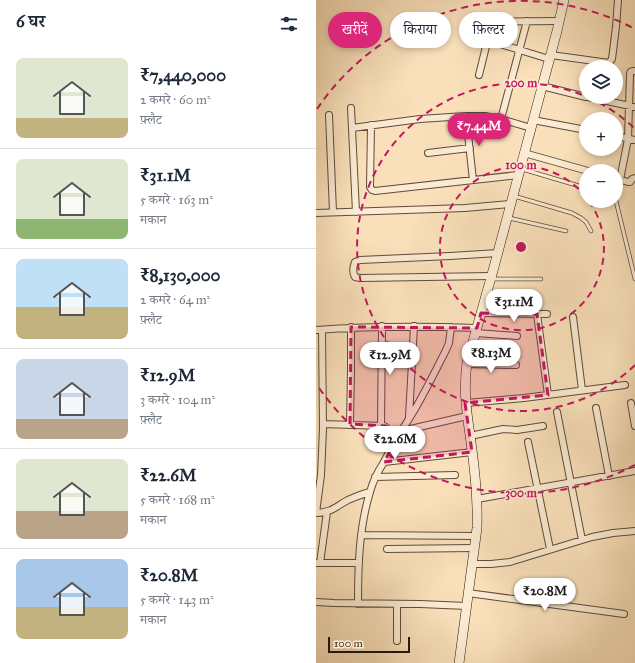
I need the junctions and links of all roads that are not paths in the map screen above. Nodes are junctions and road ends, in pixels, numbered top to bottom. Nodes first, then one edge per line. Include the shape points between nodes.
1 (564, 0) edge
2 (618, 0) edge
3 (518, 21) edge
4 (527, 21) junction
5 (560, 21) junction
6 (485, 48) edge
7 (513, 48) edge
8 (520, 50) junction
9 (550, 57) junction
10 (635, 71) edge
11 (479, 75) dead end
12 (542, 86) junction
13 (579, 95) edge
14 (618, 104) edge
15 (632, 107) edge
16 (351, 108) dead end
17 (329, 115) dead end
18 (466, 116) junction
19 (502, 119) junction
20 (532, 124) junction
21 (371, 125) junction
22 (352, 128) junction
23 (579, 129) edge
24 (623, 138) edge
25 (628, 139) junction
26 (635, 140) edge
27 (470, 148) junction
28 (428, 153) dead end
29 (524, 153) junction
30 (622, 164) edge
31 (579, 168) edge
32 (519, 172) junction
33 (635, 178) edge
34 (473, 180) junction
35 (623, 180) edge
36 (579, 186) edge
37 (511, 200) junction
38 (618, 208) edge
39 (333, 212) junction
40 (356, 212) junction
41 (316, 213) edge
42 (507, 218) junction
43 (566, 231) dead end
44 (591, 231) dead end
45 (498, 253) junction
46 (491, 278) junction
47 (635, 279) edge
48 (541, 280) dead end
49 (481, 313) junction
50 (537, 314) junction
51 (547, 314) dead end
52 (573, 317) dead end
53 (382, 326) junction
54 (414, 326) junction
55 (351, 327) junction
56 (451, 327) junction
57 (319, 330) edge
58 (476, 330) junction
59 (517, 336) dead end
60 (467, 364) junction
61 (516, 365) dead end
62 (625, 385) dead end
63 (582, 390) junction
64 (548, 395) junction
65 (466, 403) junction
66 (631, 404) dead end
67 (596, 408) dead end
68 (558, 412) dead end
69 (467, 416) junction
70 (409, 419) junction
71 (323, 424) junction
72 (350, 424) junction
73 (381, 426) junction
74 (543, 426) dead end
75 (635, 426) edge
76 (400, 433) junction
77 (470, 436) junction
78 (528, 442) dead end
79 (316, 447) edge
80 (323, 448) junction
81 (472, 452) junction
82 (384, 462) junction
83 (635, 471) edge
84 (455, 475) dead end
85 (609, 476) junction
86 (375, 478) junction
87 (318, 482) edge
88 (571, 482) junction
89 (537, 488) junction
90 (370, 492) junction
91 (477, 499) junction
92 (327, 512) junction
93 (316, 513) edge
94 (635, 531) edge
95 (361, 535) junction
96 (476, 536) junction
97 (582, 540) junction
98 (474, 548) junction
99 (387, 549) dead end
100 (550, 549) junction
101 (318, 563) edge
102 (359, 563) junction
103 (472, 564) junction
104 (468, 593) junction
105 (316, 602) edge
106 (358, 604) junction
107 (397, 604) junction
108 (467, 606) junction
109 (624, 614) dead end
110 (397, 641) dead end
111 (460, 663) edge

1 - 5 street
2 - 9 street via 611,62
3 - 4 street
4 - 5 street
4 - 8 street
5 - 9 street
6 - 11 street
7 - 8 street
8 - 9 street
8 - 19 street
9 - 12 street
10 - 15 street via 630,72
12 - 13 street
12 - 20 street
14 - 15 street
15 - 25 street
16 - 22 street
17 - 39 street
18 - 19 street
18 - 21 street
18 - 27 street
19 - 20 street
20 - 23 street
20 - 29 street
21 - 22 street
21 - 34 street via 372,190
22 - 40 street
24 - 25 street
25 - 26 street
25 - 30 street
27 - 28 street
27 - 34 street
29 - 31 street
29 - 32 street
32 - 34 street
32 - 36 lane
32 - 37 street
33 - 35 street via 628,182
37 - 40 street via 465,208
37 - 42 street
37 - 44 lane via 572,213 586,222
38 - 47 lane
39 - 40 street
39 - 41 street
42 - 43 lane
42 - 45 street
45 - 46 street
45 - 46 street via 360,260 355,262 352,270 355,277 360,278
46 - 48 lane
46 - 49 street
49 - 50 street
49 - 58 street
50 - 51 street
50 - 64 street
52 - 63 street
53 - 54 street
53 - 55 street
53 - 73 street
54 - 56 street
54 - 70 street
55 - 57 street
55 - 72 street
56 - 58 street
56 - 70 street via 446,350
57 - 71 street
58 - 59 street
58 - 60 street
60 - 61 street
60 - 65 street
62 - 63 street
63 - 64 street
64 - 65 street
65 - 69 street
66 - 75 street
67 - 85 street
68 - 88 street
69 - 76 street
69 - 77 street
70 - 76 street
71 - 72 street
71 - 80 street
72 - 73 street
73 - 76 street via 384,426 388,433
74 - 77 street via 517,430 503,429
76 - 82 street
77 - 81 street
78 - 89 street
79 - 80 street
80 - 87 street
81 - 82 street
81 - 91 street
82 - 86 street
83 - 85 street
84 - 86 street
85 - 88 street
86 - 90 street
87 - 93 street
88 - 89 street
88 - 97 street
89 - 91 street
89 - 100 street
90 - 92 street via 356,496
90 - 95 street
91 - 96 street
92 - 93 street
92 - 101 street
94 - 97 street
95 - 96 street
95 - 102 street
96 - 98 street
97 - 100 street
98 - 99 street
98 - 103 street
100 - 103 street via 510,562
101 - 102 street
102 - 106 street
103 - 104 street
104 - 108 street
104 - 109 street
105 - 106 street
106 - 107 street
107 - 108 street
107 - 110 street
108 - 111 street

